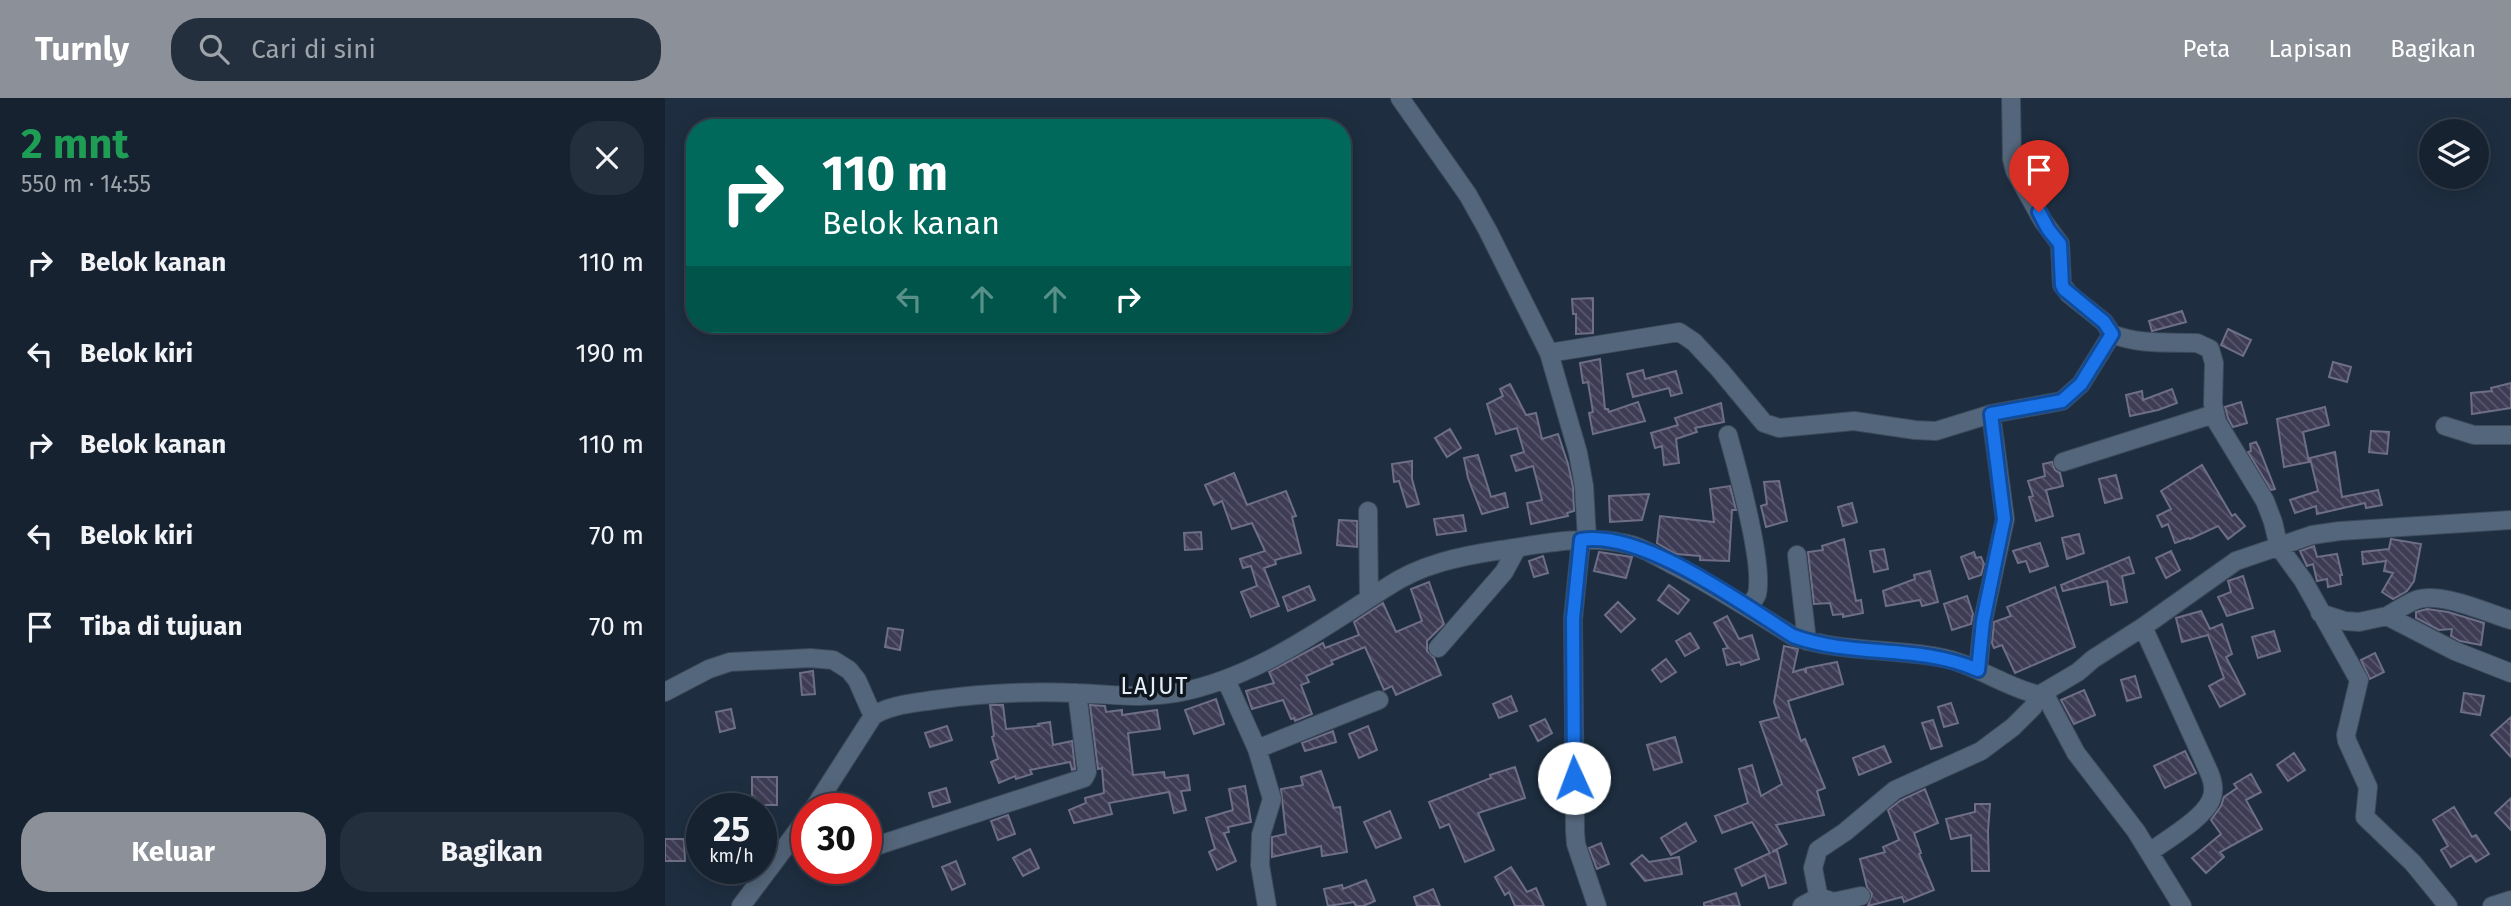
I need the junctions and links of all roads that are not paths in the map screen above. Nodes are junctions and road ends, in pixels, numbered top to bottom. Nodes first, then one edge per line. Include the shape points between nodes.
1 (1400, 98) edge
2 (2011, 98) edge
3 (2112, 334) junction
4 (1549, 353) junction
5 (1991, 414) junction
6 (2214, 414) junction
7 (2445, 426) dead end
8 (1728, 435) dead end
9 (2511, 435) edge
10 (2063, 462) dead end
11 (1368, 511) dead end
12 (2511, 520) edge
13 (1584, 540) junction
14 (2279, 547) junction
15 (1517, 548) junction
16 (1797, 555) dead end
17 (1370, 598) junction
18 (1747, 607) junction
19 (2320, 613) junction
20 (2387, 616) junction
21 (2511, 620) edge
22 (2143, 627) junction
23 (1807, 641) junction
24 (1438, 648) dead end
25 (1978, 670) junction
26 (2511, 673) edge
27 (1226, 680) junction
28 (665, 692) edge
29 (1077, 693) junction
30 (2041, 694) junction
31 (1379, 701) dead end
32 (873, 716) junction
33 (1257, 749) junction
34 (824, 793) edge
35 (791, 839) edge
36 (882, 844) edge
37 (2150, 852) junction
38 (1861, 896) dead end
39 (2511, 900) edge
40 (1809, 901) edge
41 (741, 906) edge
42 (1267, 906) edge
43 (1597, 906) edge
44 (2182, 906) edge
45 (2448, 906) edge
46 (2492, 906) edge

1 - 4 street via 1475,207
2 - 3 street via 2015,171 2060,244 2062,285
3 - 5 street via 2081,384 2062,401
3 - 6 street via 2147,342 2197,343 2210,349
4 - 5 street via 1679,332 1694,342 1764,423 1779,428 1854,421 1936,431
4 - 13 street via 1578,453 1584,486
5 - 25 street via 2004,519
6 - 10 street
6 - 14 street via 2265,501
7 - 9 street via 2474,435
8 - 18 street via 1756,561 1757,593
11 - 17 street
12 - 14 street via 2340,531
13 - 15 street
13 - 18 street via 1645,550
13 - 43 street via 1573,619 1575,831
14 - 19 street
14 - 22 street via 2235,561
15 - 17 street via 1445,560 1402,577
15 - 24 street via 1504,572
16 - 23 street
17 - 27 street
18 - 23 street
19 - 20 street via 2359,622
19 - 45 street via 2359,680 2346,734 2368,787 2365,817 2413,863
20 - 21 street via 2417,599 2431,598
20 - 26 street via 2455,652
22 - 30 street
22 - 37 street via 2210,772 2213,788 2202,812
23 - 25 street via 1939,657
25 - 30 street via 2018,689
27 - 29 street via 1150,697
27 - 33 street
28 - 32 street via 730,662 833,660 857,680
29 - 32 street via 982,693
29 - 36 street via 1084,778
30 - 37 street via 2076,753
30 - 40 street via 2033,707 1981,751 1895,790 1818,850 1814,862 1818,888
31 - 33 street
32 - 34 street
33 - 42 street via 1272,799 1261,835 1260,865
35 - 41 street
37 - 44 street
38 - 40 street
39 - 46 street

